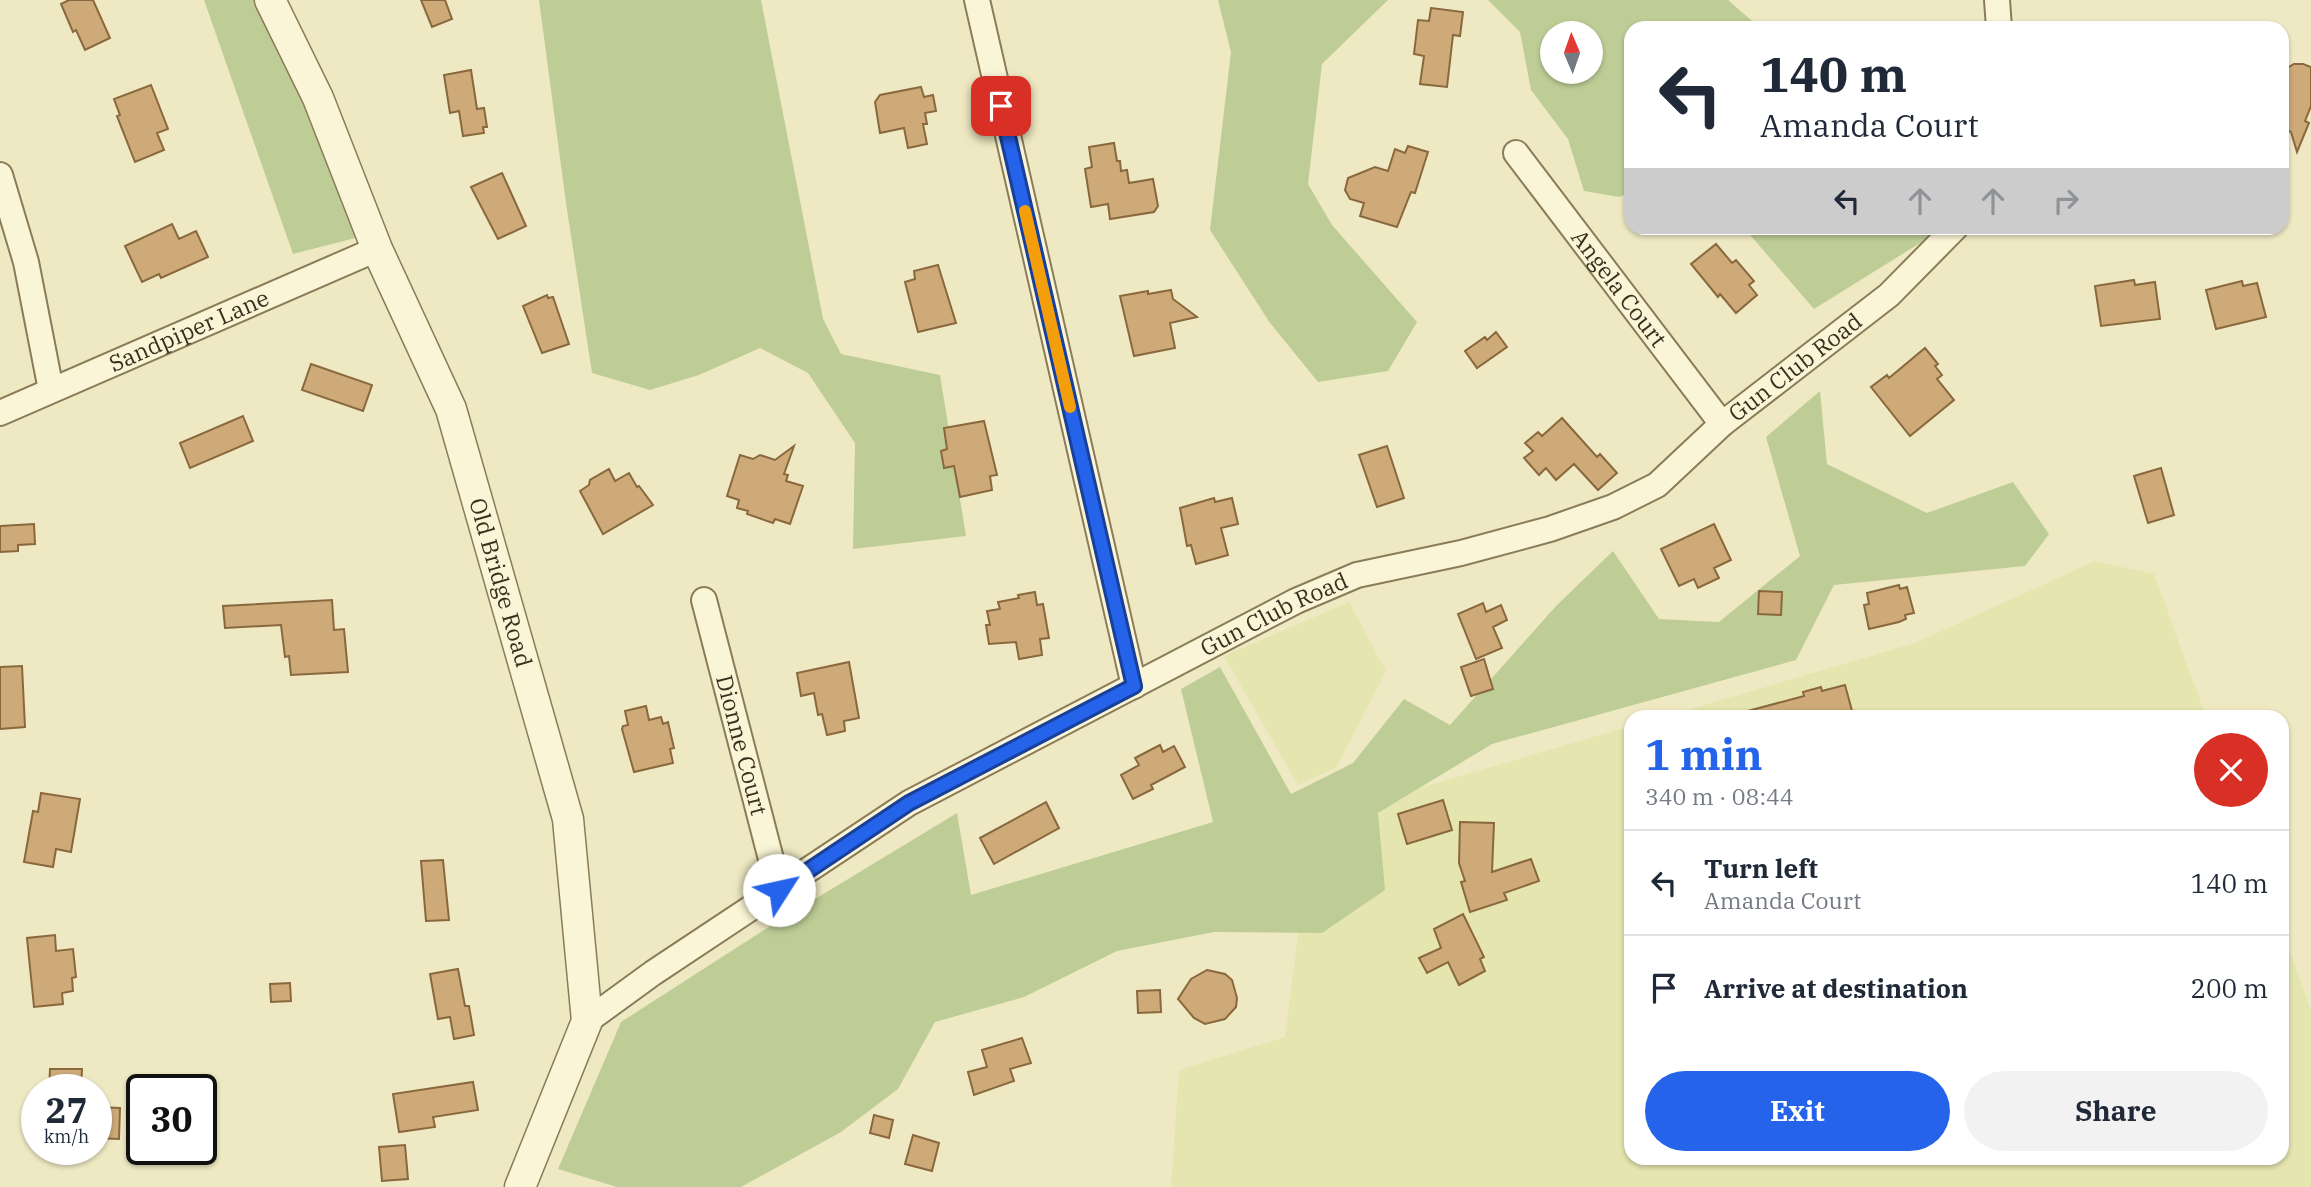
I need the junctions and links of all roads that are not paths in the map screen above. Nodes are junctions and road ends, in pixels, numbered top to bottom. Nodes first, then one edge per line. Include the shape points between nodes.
1 (270, 0) edge
2 (977, 0) edge
3 (1997, 0) edge
4 (1998, 21) edge
5 (1516, 153) dead end
6 (0, 174) edge
7 (1948, 235) edge
8 (377, 249) junction
9 (51, 390) junction
10 (0, 412) edge
11 (1722, 424) junction
12 (704, 600) dead end
13 (1134, 686) junction
14 (779, 890) junction
15 (587, 1021) junction
16 (520, 1187) edge

1 - 8 street, Old Bridge Road via 318,98
2 - 13 street
3 - 4 street
5 - 11 street, Angela Court
6 - 9 street via 26,262
7 - 11 street, Gun Club Road via 1889,295
8 - 9 street, Sandpiper Lane
8 - 15 street, Old Bridge Road via 451,409 568,819
9 - 10 street, Sandpiper Lane
11 - 13 street, Gun Club Road via 1657,485 1613,507 1499,543 1357,575 1296,601
12 - 14 street, Dionne Court
13 - 14 street, Gun Club Road via 909,803
14 - 15 street, Gun Club Road
15 - 16 street, Old Bridge Road

